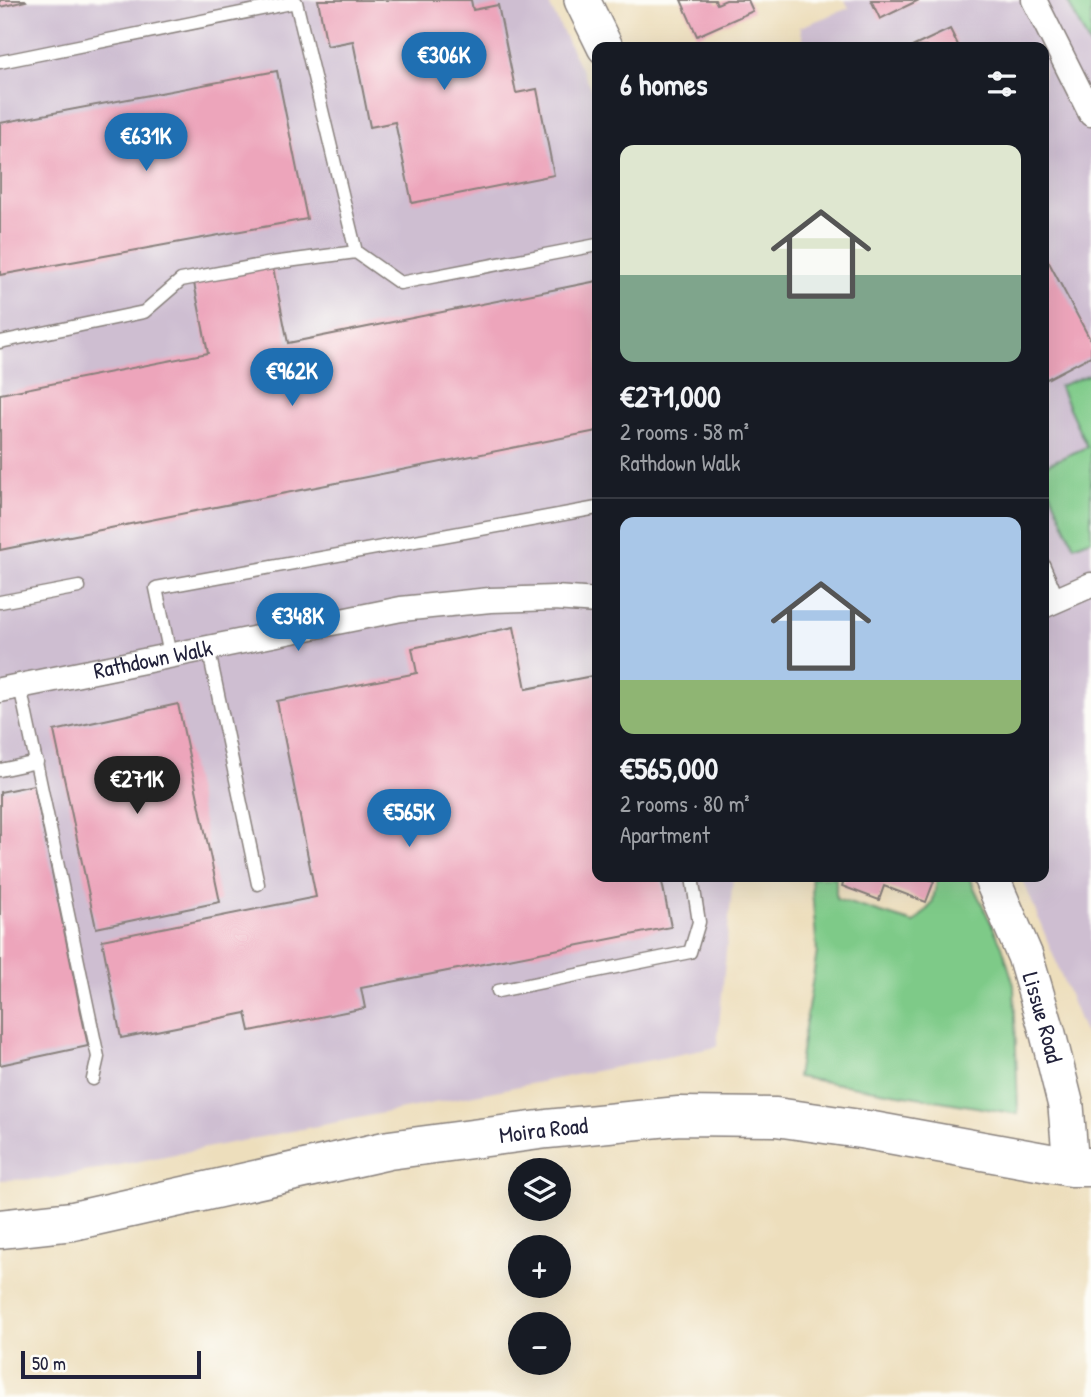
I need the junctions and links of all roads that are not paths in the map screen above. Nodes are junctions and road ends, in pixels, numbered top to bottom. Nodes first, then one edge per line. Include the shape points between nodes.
1 (582, 0) edge
2 (1034, 0) edge
3 (603, 42) edge
4 (0, 62) edge
5 (1091, 114) edge
6 (592, 246) edge
7 (356, 252) junction
8 (0, 342) edge
9 (592, 509) edge
10 (1091, 585) edge
11 (79, 587) dead end
12 (592, 601) edge
13 (0, 602) edge
14 (1050, 603) edge
15 (208, 647) junction
16 (170, 655) junction
17 (10, 688) edge
18 (37, 762) junction
19 (0, 770) edge
20 (693, 882) edge
21 (993, 882) edge
22 (258, 884) dead end
23 (498, 991) dead end
24 (93, 1079) dead end
25 (1081, 1167) edge
26 (0, 1229) edge

1 - 3 street
2 - 5 street
4 - 7 lane via 296,2
6 - 7 lane via 400,283
7 - 8 lane via 181,280 144,312
9 - 16 lane via 156,588
10 - 14 street
11 - 13 lane
12 - 15 street, Rathdown Walk via 444,603
15 - 16 street, Rathdown Walk
15 - 22 lane
16 - 17 street, Rathdown Walk
17 - 18 lane
18 - 19 lane
18 - 24 lane via 97,1057
20 - 23 lane via 699,922 690,953
21 - 25 street, Lissue Road via 1025,956
25 - 26 highway, Moira Road via 775,1117 679,1116 389,1150 85,1218

